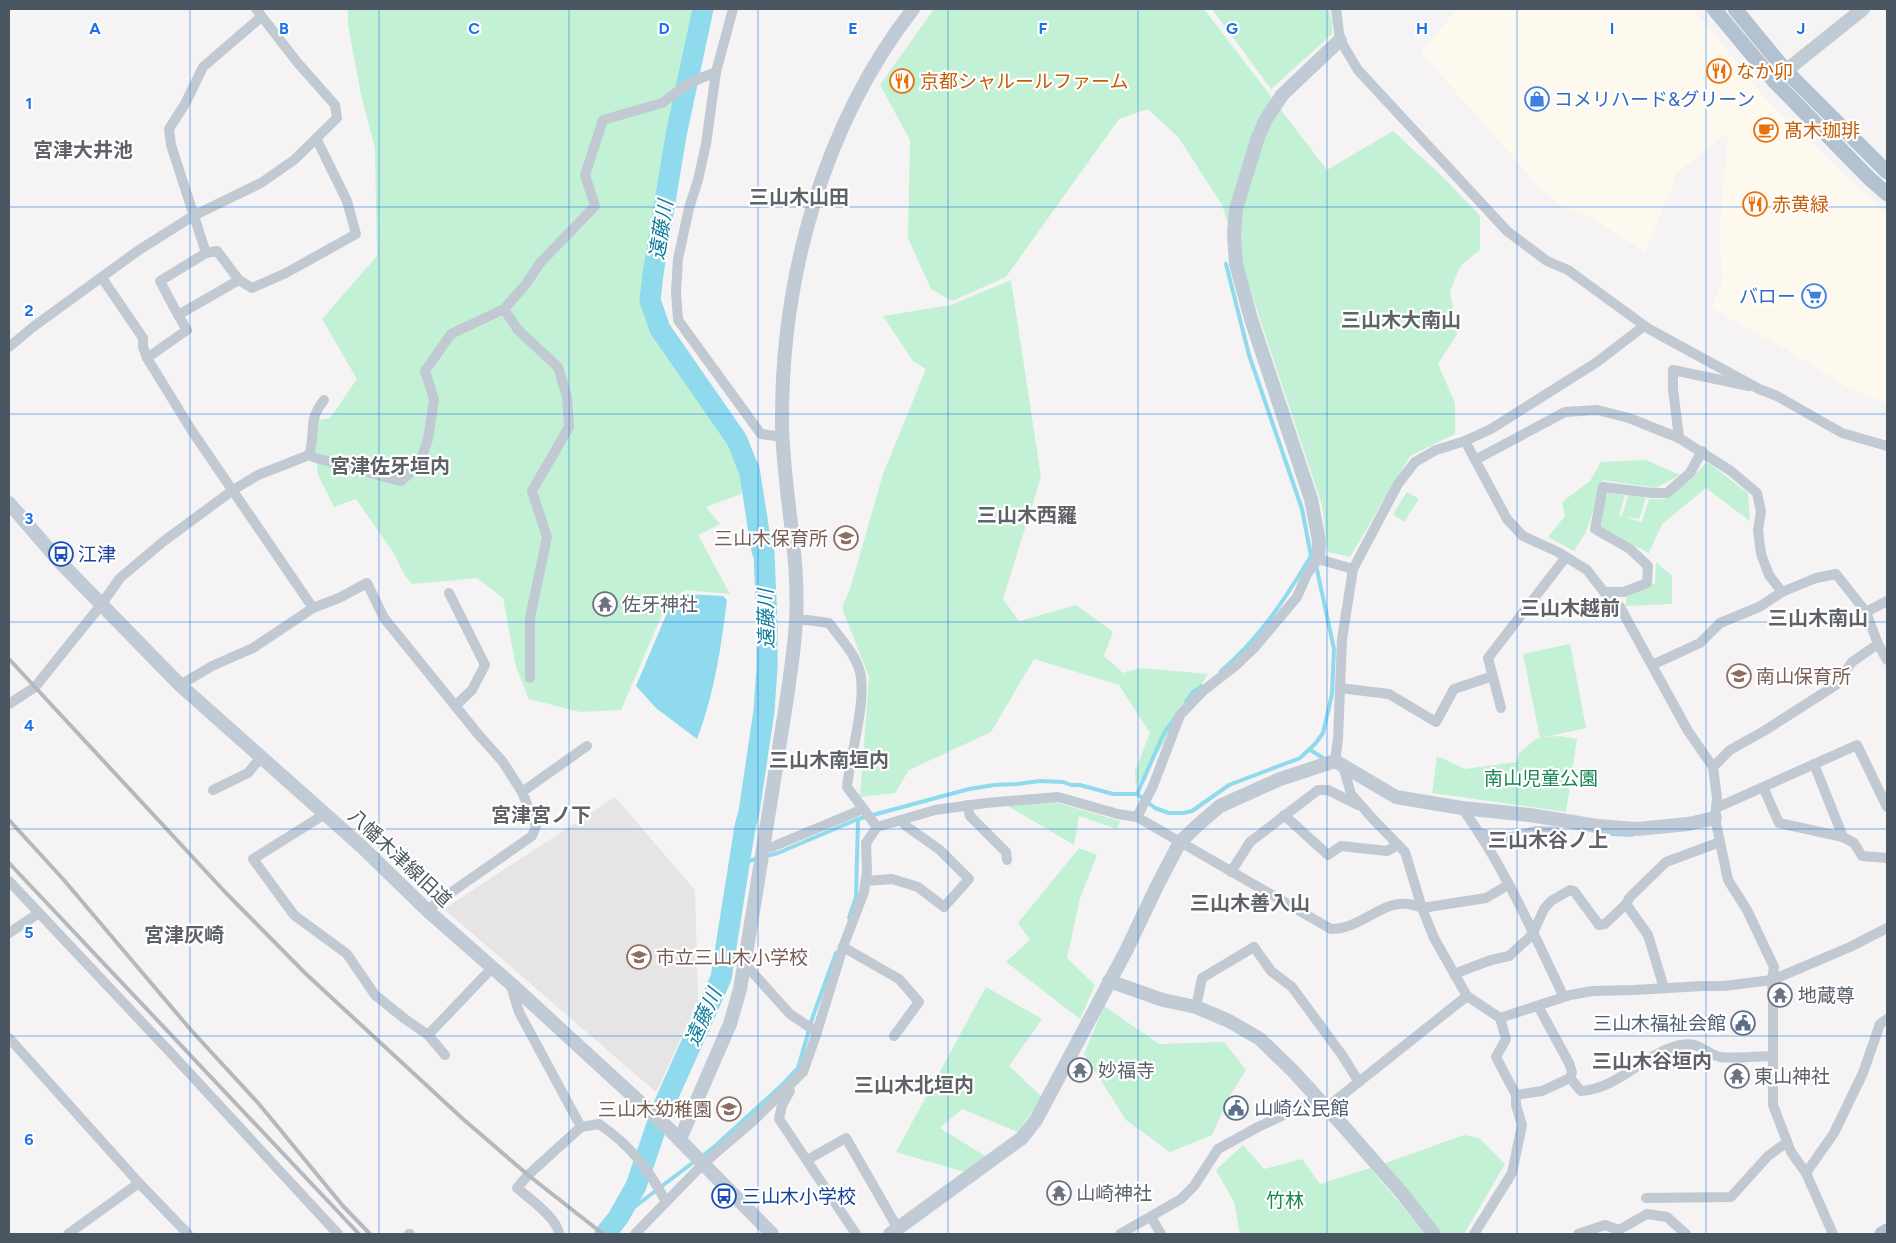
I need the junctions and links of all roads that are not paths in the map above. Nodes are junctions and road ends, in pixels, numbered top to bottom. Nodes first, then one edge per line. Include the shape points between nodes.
1 (733, 9) edge
2 (913, 9) edge
3 (1336, 9) edge
4 (1714, 9) edge
5 (1735, 9) edge
6 (1863, 9) edge
7 (258, 13) edge
8 (1340, 40) junction
9 (716, 72) junction
10 (1780, 76) junction
11 (316, 138) junction
12 (1887, 172) edge
13 (1887, 194) edge
14 (193, 216) junction
15 (206, 253) junction
16 (102, 278) junction
17 (239, 280) junction
18 (504, 309) junction
19 (178, 315) junction
20 (1644, 326) junction
21 (9, 347) edge
22 (147, 358) junction
23 (1759, 389) junction
24 (324, 400) dead end
25 (783, 437) junction
26 (1679, 438) junction
27 (1465, 441) junction
28 (1887, 446) edge
29 (1702, 452) junction
30 (309, 455) junction
31 (1475, 460) junction
32 (233, 490) junction
33 (9, 503) edge
34 (1566, 557) junction
35 (1318, 558) junction
36 (1353, 569) junction
37 (1604, 592) junction
38 (1782, 592) junction
39 (449, 593) dead end
40 (1887, 601) edge
41 (101, 605) junction
42 (313, 608) junction
43 (1866, 612) junction
44 (796, 620) junction
45 (1878, 644) junction
46 (1887, 660) edge
47 (1652, 666) junction
48 (1493, 676) junction
49 (530, 678) dead end
50 (180, 685) junction
51 (1340, 688) junction
52 (9, 704) edge
53 (455, 706) junction
54 (1501, 708) dead end
55 (587, 746) dead end
56 (261, 757) junction
57 (1339, 763) junction
58 (1814, 764) junction
59 (1713, 768) junction
60 (1763, 787) junction
61 (213, 790) dead end
62 (522, 792) junction
63 (967, 805) junction
64 (1887, 807) edge
65 (1363, 808) junction
66 (1462, 808) junction
67 (865, 811) junction
68 (1715, 813) junction
69 (325, 814) junction
70 (1284, 815) junction
71 (1137, 817) junction
72 (901, 820) junction
73 (876, 825) junction
74 (1557, 832) dead end
75 (1480, 833) junction
76 (1843, 837) junction
77 (1180, 842) junction
78 (1720, 842) junction
79 (1398, 845) junction
80 (763, 847) junction
81 (1887, 858) edge
82 (1007, 860) dead end
83 (1231, 872) junction
84 (9, 880) edge
85 (866, 881) junction
86 (1508, 884) junction
87 (1626, 904) junction
88 (1422, 908) junction
89 (428, 911) junction
90 (39, 912) junction
91 (1887, 928) edge
92 (9, 933) edge
93 (1533, 933) junction
94 (843, 947) junction
95 (744, 963) junction
96 (492, 968) junction
97 (1454, 974) junction
98 (1772, 980) junction
99 (1109, 981) junction
100 (510, 983) junction
101 (1664, 988) junction
102 (1467, 996) junction
103 (1564, 997) junction
104 (1538, 1006) junction
105 (1196, 1007) junction
106 (1500, 1018) junction
107 (1887, 1019) edge
108 (817, 1032) junction
109 (428, 1035) junction
110 (894, 1036) dead end
111 (9, 1038) edge
112 (445, 1055) dead end
113 (1773, 1056) junction
114 (1570, 1078) junction
115 (1359, 1082) junction
116 (789, 1087) junction
117 (1516, 1094) junction
118 (1322, 1103) junction
119 (581, 1127) junction
120 (680, 1139) junction
121 (1788, 1142) junction
122 (807, 1160) junction
123 (703, 1164) junction
124 (1806, 1173) junction
125 (140, 1183) junction
126 (1646, 1198) dead end
127 (666, 1202) junction
128 (1151, 1217) junction
129 (894, 1231) edge
130 (1887, 1231) edge
131 (1620, 1232) edge
132 (68, 1234) edge
133 (188, 1234) edge
134 (338, 1234) edge
135 (559, 1234) edge
136 (635, 1234) edge
137 (772, 1234) edge
138 (856, 1234) edge
139 (1120, 1234) edge
140 (1161, 1234) edge
141 (1434, 1234) edge
142 (1474, 1234) edge
143 (1578, 1234) edge
144 (1686, 1234) edge
145 (1833, 1234) edge
146 (1882, 1234) edge

1 - 9 street
2 - 25 street via 878,60 853,106 823,177 807,229 788,323 783,370
3 - 8 street
4 - 10 main road
5 - 10 main road
6 - 10 street
7 - 11 street via 335,105 338,118
7 - 14 street via 204,67 169,129 170,145
8 - 20 street via 1367,82 1508,231
8 - 35 street via 1282,95 1266,119 1236,209 1234,234 1236,264 1251,319 1311,499 1319,542
9 - 18 street via 689,83 662,103 603,120 585,174 595,206 540,263
9 - 25 street via 706,144 678,259 678,320 761,434
10 - 12 main road
10 - 13 main road via 1869,178
11 - 14 street via 294,160 261,183
11 - 17 street via 347,201 356,234 252,288
14 - 15 street
14 - 16 street
15 - 17 street via 217,251
15 - 19 street via 160,281
16 - 21 street
16 - 22 street via 143,338
17 - 19 street
18 - 30 street via 451,334 425,371 434,399 428,439 419,465 402,481
18 - 49 street via 518,330 558,367 567,397 569,427 532,491 547,537 530,618
19 - 22 street via 187,330
20 - 23 street
20 - 27 street via 1597,362 1491,429
22 - 32 street
23 - 26 street via 1673,370
23 - 28 street via 1842,433
24 - 30 street via 312,421 313,445
25 - 44 street via 795,565
26 - 29 street
26 - 31 street via 1629,418 1597,410 1565,412
27 - 31 street
27 - 36 street via 1436,450 1415,462 1398,484
29 - 37 street via 1690,473 1667,493 1603,487 1595,529 1630,549 1648,566 1647,583 1624,592
29 - 38 street via 1757,493 1761,512 1758,530 1761,554 1769,575
30 - 32 street via 258,475
31 - 34 street via 1507,519 1523,536
32 - 41 street via 120,578
32 - 42 street
33 - 41 street, 八幡木津線旧道
34 - 37 street via 1587,570
34 - 48 street via 1488,658
35 - 36 street
35 - 71 street via 1297,597 1255,647 1180,715 1154,786
36 - 51 street via 1342,639
37 - 47 street via 1620,607
38 - 43 street via 1816,578 1836,574
38 - 47 street via 1759,607 1720,623 1700,643
39 - 53 street via 486,665 472,690
40 - 43 street
41 - 50 street, 八幡木津線旧道
41 - 52 street via 35,686
42 - 50 street via 253,648
42 - 53 street via 367,583 384,618
43 - 45 street
44 - 67 street via 828,623 849,648 860,672 862,700 847,787
44 - 80 street via 792,666
45 - 46 street
45 - 59 street via 1852,662 1836,685 1730,750
47 - 59 street
48 - 51 street via 1454,689 1436,722 1389,694
48 - 54 street
50 - 56 street, 八幡木津線旧道
51 - 57 street
53 - 62 street via 503,762
55 - 62 street
56 - 61 street via 248,773
56 - 69 street, 八幡木津線旧道
57 - 65 street via 1351,794
57 - 66 street via 1396,797
57 - 77 street via 1280,779 1220,806
58 - 60 street
58 - 64 street via 1857,746
58 - 76 street
59 - 68 street via 1717,798
60 - 68 street
60 - 76 street via 1779,824
62 - 89 street via 536,826 532,836
63 - 71 street via 1058,797
63 - 72 street
63 - 82 street via 970,816 1006,852
65 - 70 street via 1328,790 1318,790
65 - 79 street
66 - 68 street via 1637,829 1688,824
66 - 75 street
67 - 73 street
67 - 80 street via 772,847
68 - 78 street
69 - 89 street, 八幡木津線旧道
69 - 109 street via 253,859 294,915 347,954 375,995
70 - 79 street via 1328,855 1341,846 1387,852
70 - 83 street via 1250,842
71 - 77 street
72 - 73 street
72 - 85 street via 969,878 944,907 918,887 892,879
73 - 85 street via 866,843
74 - 75 street via 1536,831 1504,839
75 - 86 street
76 - 81 street via 1854,843 1862,856
77 - 83 street
77 - 99 street
78 - 87 street via 1666,862
78 - 98 street via 1728,880 1747,910 1774,967
79 - 88 street via 1405,852
80 - 95 street
83 - 88 street via 1331,929 1352,925 1393,903
84 - 90 street
85 - 94 street
86 - 88 street via 1486,898
86 - 93 street
87 - 93 street via 1605,924 1599,925 1570,890 1544,908
87 - 101 street via 1648,935
88 - 97 street
89 - 96 street, 八幡木津線旧道
90 - 92 street
90 - 134 street
91 - 98 street
93 - 97 street via 1509,956
93 - 103 street
94 - 108 street
94 - 110 street via 900,979 919,1002
95 - 108 street via 790,1014
95 - 120 street via 730,1024
96 - 100 street, 八幡木津線旧道
96 - 109 street
97 - 102 street
98 - 101 street
98 - 113 street
99 - 105 street via 1163,1000
99 - 129 street via 1051,1094 1022,1138
100 - 119 street via 519,1012
100 - 120 street, 八幡木津線旧道
101 - 103 street via 1593,991
102 - 106 street
102 - 115 street
103 - 104 street
104 - 106 street
104 - 114 street via 1569,1063
105 - 115 street via 1202,978 1254,947 1271,971 1292,987
105 - 118 street via 1260,1039
106 - 117 street via 1506,1039 1496,1057
107 - 124 street via 1880,1024 1864,1073 1834,1133
108 - 116 street via 803,1072
109 - 112 street
111 - 125 street
113 - 114 street via 1719,1057 1696,1044 1682,1045 1657,1052 1620,1079 1592,1090 1581,1091
113 - 121 street via 1773,1105
114 - 117 street via 1542,1091
115 - 118 street
116 - 122 street via 790,1093 782,1105 779,1119
116 - 123 street
117 - 142 street via 1522,1125 1512,1173
118 - 128 street via 1258,1127 1218,1149 1194,1186 1181,1199
118 - 141 street
119 - 127 street via 599,1124 616,1136 651,1174
119 - 135 street via 517,1188 552,1219
120 - 123 street, 八幡木津線旧道
121 - 124 street
121 - 126 street via 1768,1156 1731,1197
122 - 129 street via 846,1138
122 - 138 street
123 - 127 street
123 - 137 street, 八幡木津線旧道
124 - 145 street
125 - 132 street
125 - 133 street
127 - 136 street
128 - 139 street
128 - 140 street
130 - 146 main road
131 - 143 street via 1605,1225
131 - 144 street via 1647,1214 1667,1217

